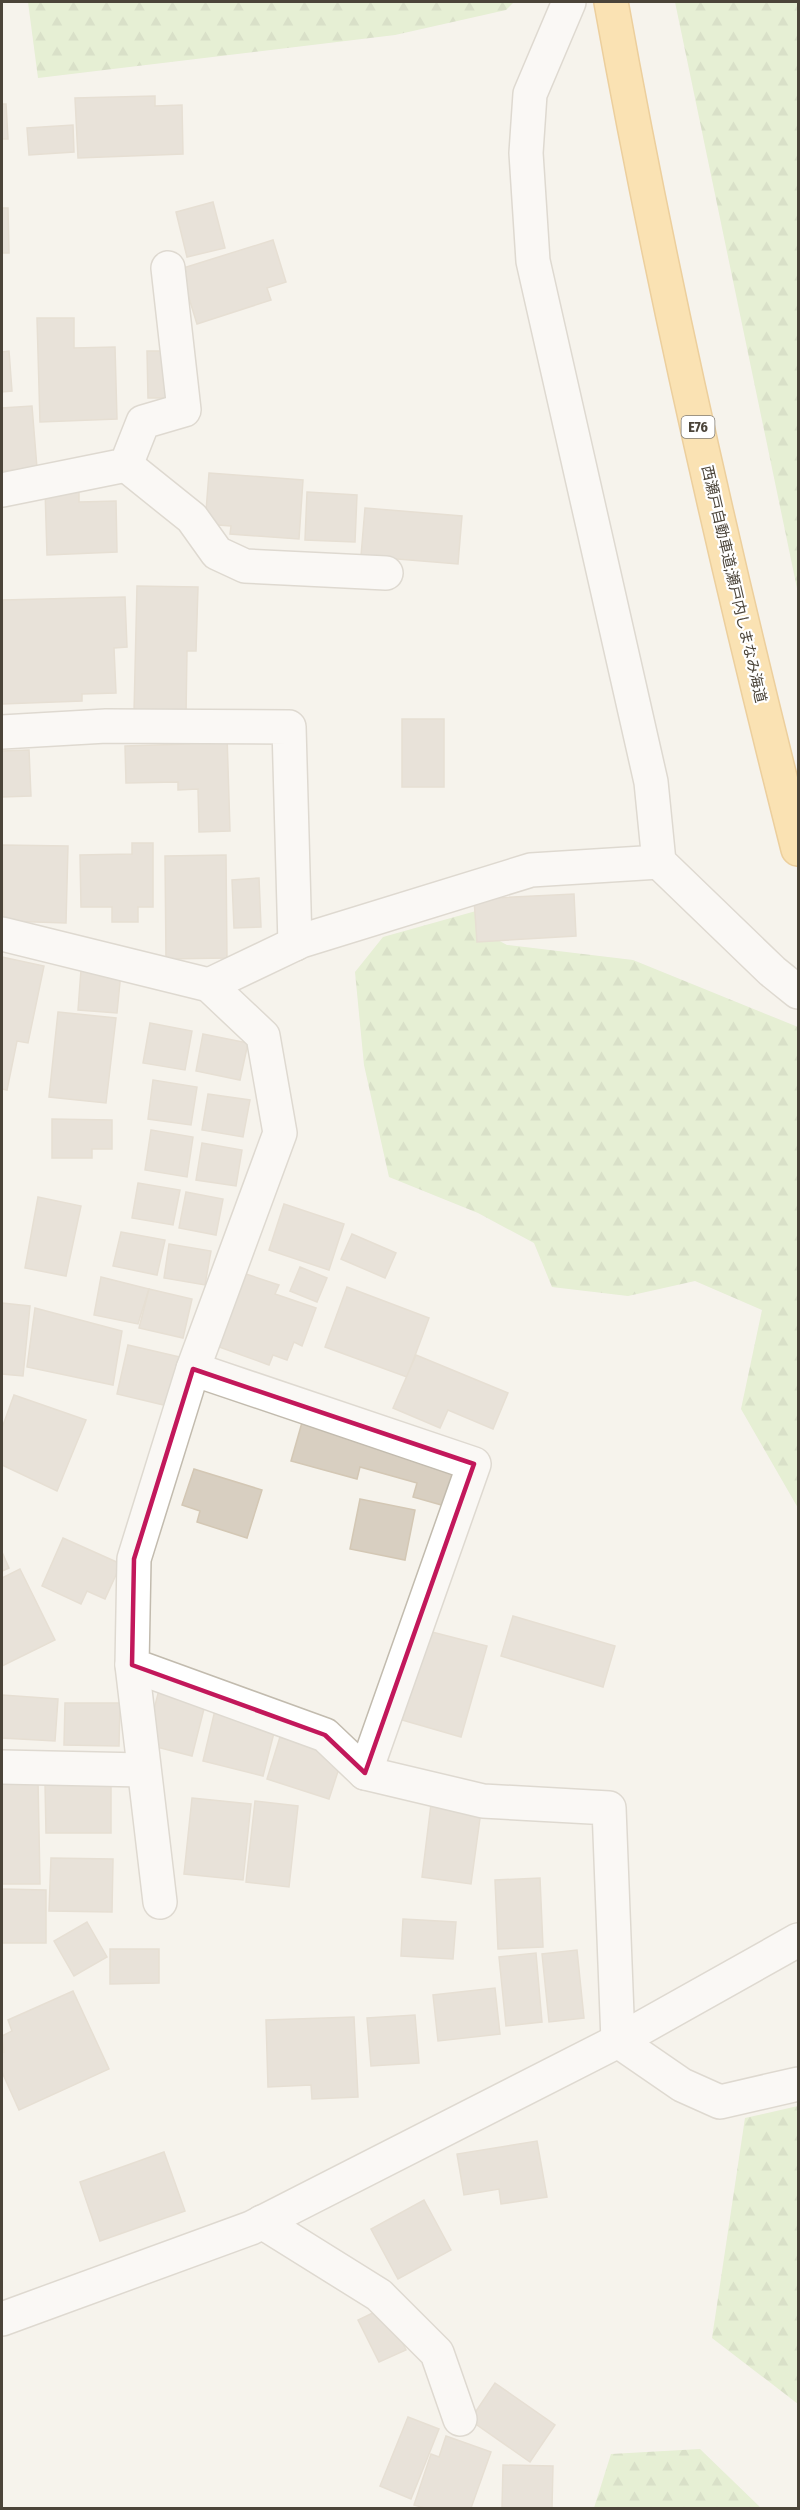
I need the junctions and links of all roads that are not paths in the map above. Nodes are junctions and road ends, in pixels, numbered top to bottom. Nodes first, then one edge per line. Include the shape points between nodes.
1 (569, 2) edge
2 (611, 2) edge
3 (168, 268) dead end
4 (126, 465) junction
5 (2, 490) edge
6 (386, 573) dead end
7 (2, 732) edge
8 (798, 849) edge
9 (659, 862) junction
10 (2, 934) edge
11 (295, 944) junction
12 (209, 985) junction
13 (798, 992) edge
14 (193, 1369) junction
15 (132, 1665) junction
16 (2, 1767) edge
17 (143, 1770) junction
18 (365, 1773) junction
19 (160, 1902) dead end
20 (798, 1940) edge
21 (618, 2042) junction
22 (798, 2084) edge
23 (262, 2222) junction
24 (2, 2319) edge
25 (460, 2419) dead end

1 - 9 street via 530,94 526,153 533,261 651,782
2 - 8 highway, 西瀬戸自動車道;瀬戸内しまなみ海道 / E76 via 677,332
3 - 4 street via 184,410 143,422
4 - 5 street
4 - 6 street via 192,518 217,553 245,566
7 - 11 street via 106,726 289,727
9 - 11 street via 531,870
9 - 13 street
10 - 12 street
11 - 12 street
12 - 14 street via 263,1036 280,1133
14 - 15 street via 134,1559
14 - 18 street via 474,1464
15 - 17 street
15 - 18 street via 324,1735
16 - 17 street
17 - 19 street
18 - 21 street via 483,1801 609,1808
20 - 21 street
21 - 22 street via 682,2085 720,2102
21 - 23 street
23 - 24 street
23 - 25 street via 379,2295 437,2353

